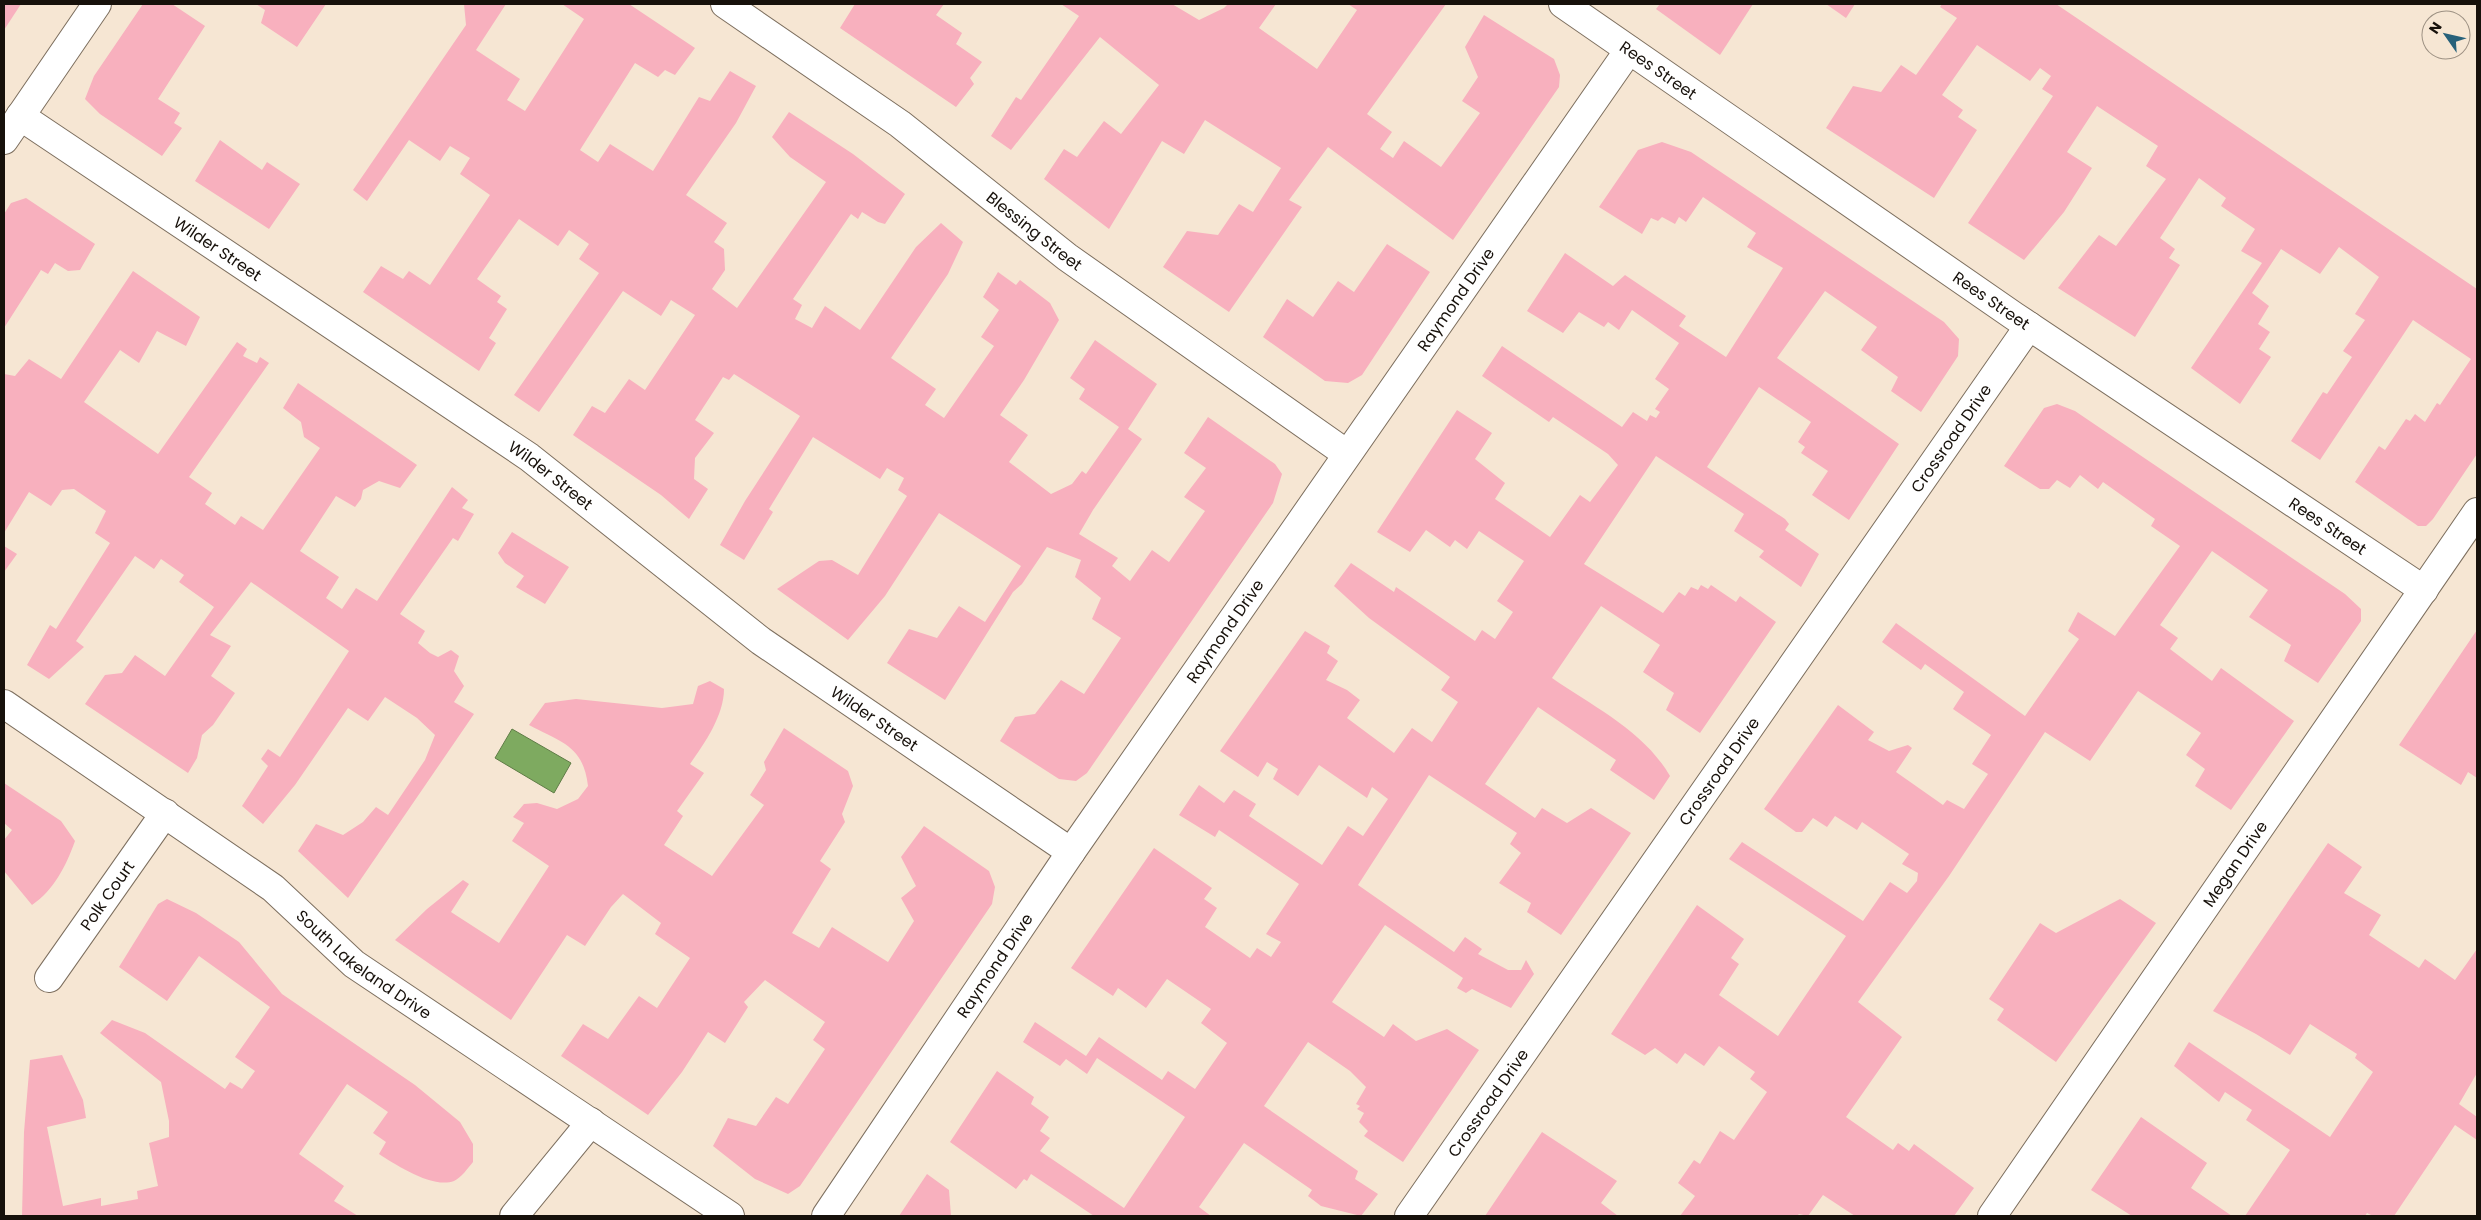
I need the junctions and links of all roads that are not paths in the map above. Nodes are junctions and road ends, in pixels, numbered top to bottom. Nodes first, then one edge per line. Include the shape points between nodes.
1 (97, 4) edge
2 (725, 4) edge
3 (1563, 4) edge
4 (1629, 50) junction
5 (20, 116) junction
6 (4, 140) edge
7 (2029, 326) junction
8 (1347, 454) junction
9 (2477, 512) edge
10 (2424, 590) junction
11 (4, 704) edge
12 (165, 813) junction
13 (1071, 852) junction
14 (49, 978) dead end
15 (591, 1122) junction
16 (514, 1216) edge
17 (730, 1216) edge
18 (826, 1216) edge
19 (1409, 1216) edge
20 (1992, 1216) edge

1 - 5 street
2 - 8 street, Blessing Street via 900,124 1067,257
3 - 4 street, Rees Street
4 - 7 street, Rees Street
4 - 8 street, Raymond Drive
5 - 6 street
5 - 13 street, Wilder Street via 529,457 761,641
7 - 10 street, Rees Street
7 - 19 street, Crossroad Drive
8 - 13 street, Raymond Drive
9 - 10 street, Megan Drive
10 - 20 street, Megan Drive
11 - 12 street, South Lakeland Drive
12 - 14 street, Polk Court
12 - 15 street, South Lakeland Drive via 273,888 354,964
13 - 18 street, Raymond Drive
15 - 16 street
15 - 17 street, South Lakeland Drive

